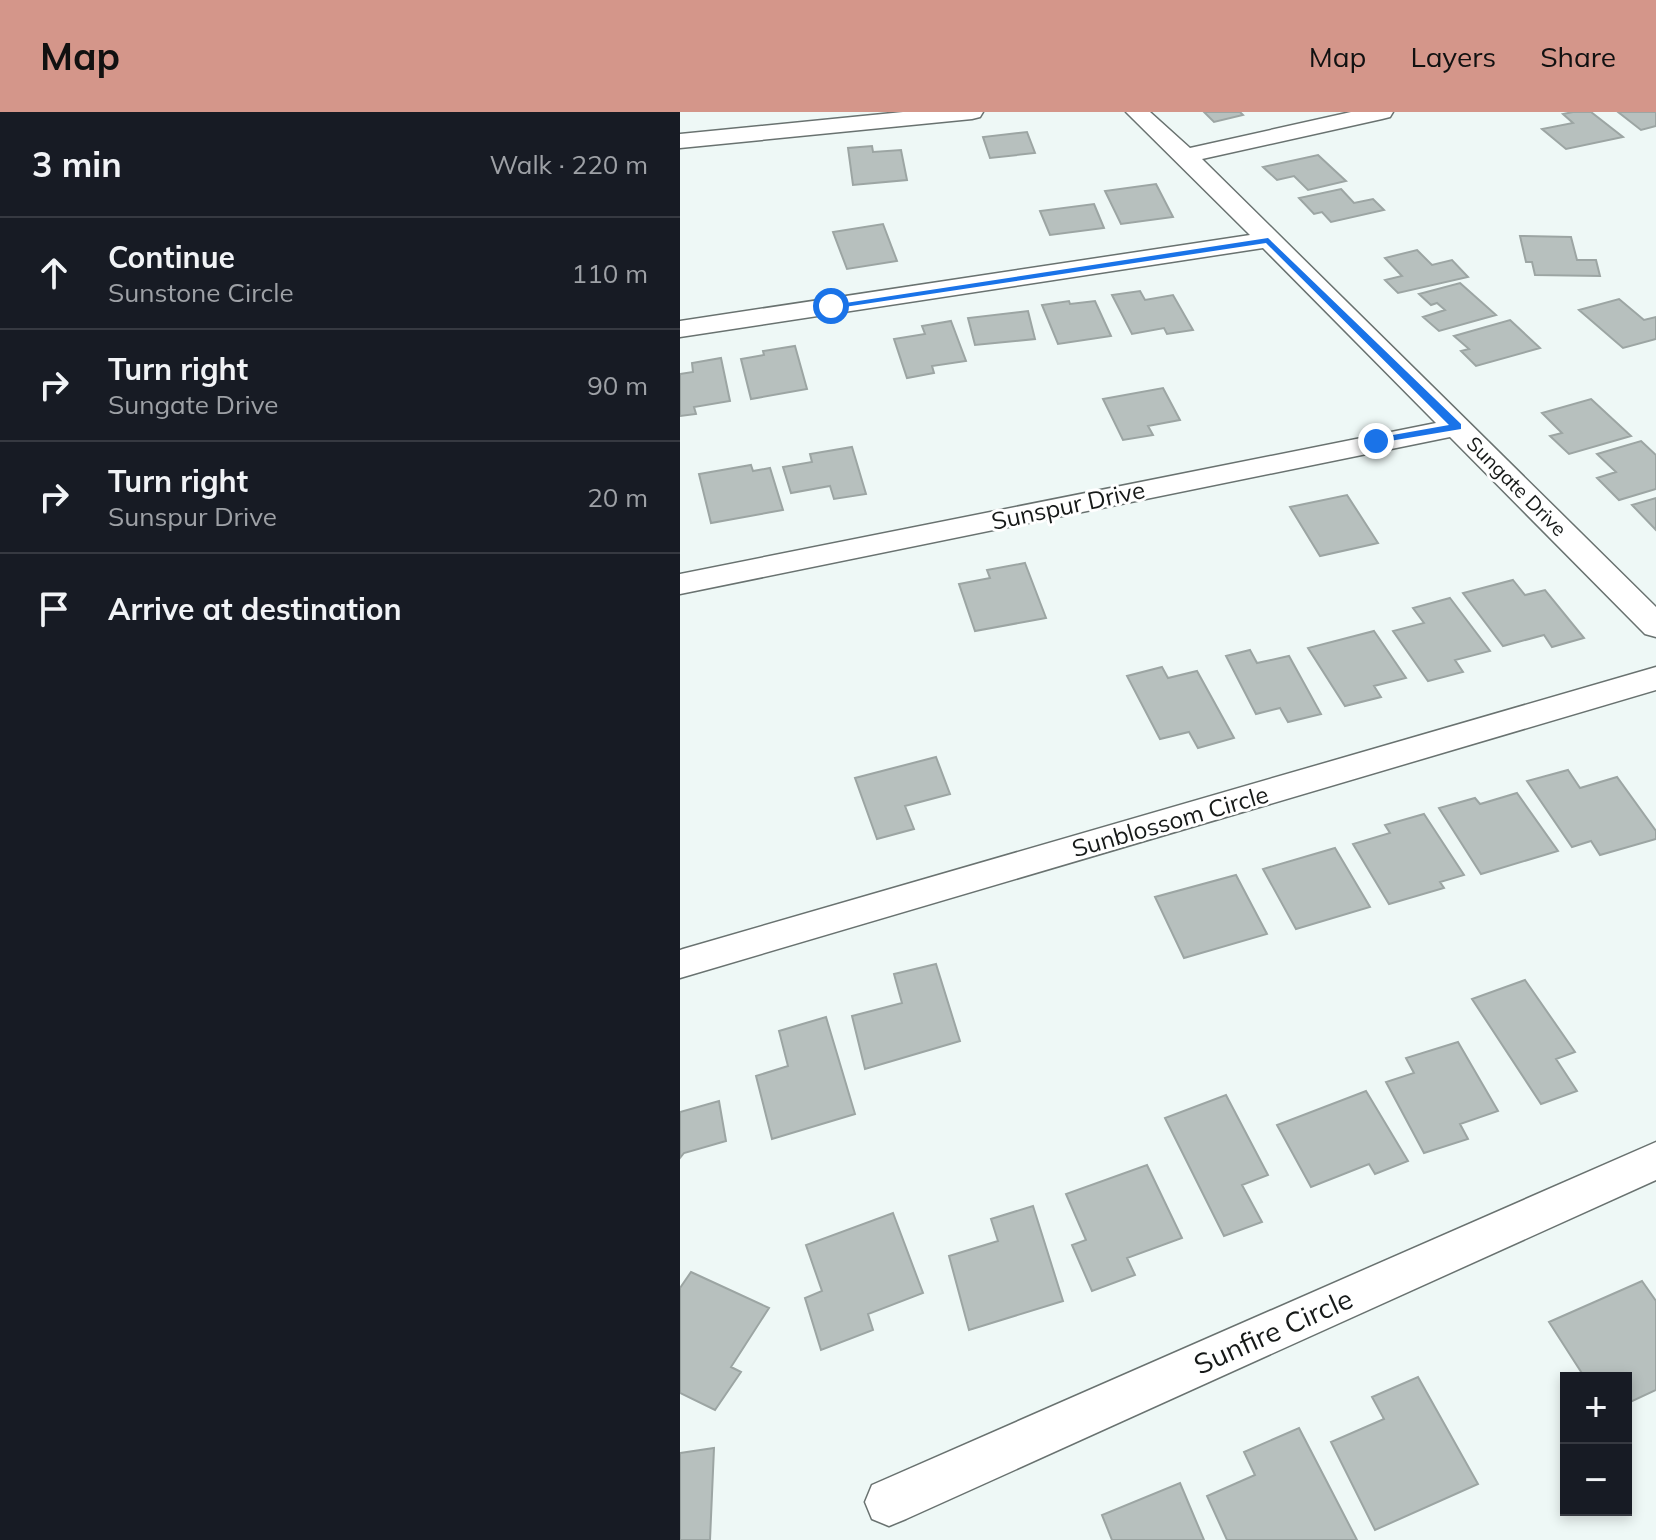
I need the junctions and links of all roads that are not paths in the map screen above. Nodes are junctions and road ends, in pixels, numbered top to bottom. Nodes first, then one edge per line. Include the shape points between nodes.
1 (972, 112) edge
2 (1137, 112) edge
3 (1382, 112) edge
4 (680, 141) edge
5 (1185, 156) junction
6 (1268, 240) junction
7 (680, 329) edge
8 (1457, 427) junction
9 (680, 584) edge
10 (1656, 626) edge
11 (1656, 678) edge
12 (683, 964) dead end
13 (1656, 1160) edge
14 (889, 1502) dead end

1 - 4 street
2 - 5 street, Sungate Drive
3 - 5 street
5 - 6 street, Sungate Drive
6 - 7 street
6 - 8 street, Sungate Drive
8 - 9 street, Sunspur Drive
8 - 10 street, Sungate Drive
11 - 12 street, Sunblossom Circle
13 - 14 street, Sunfire Circle

